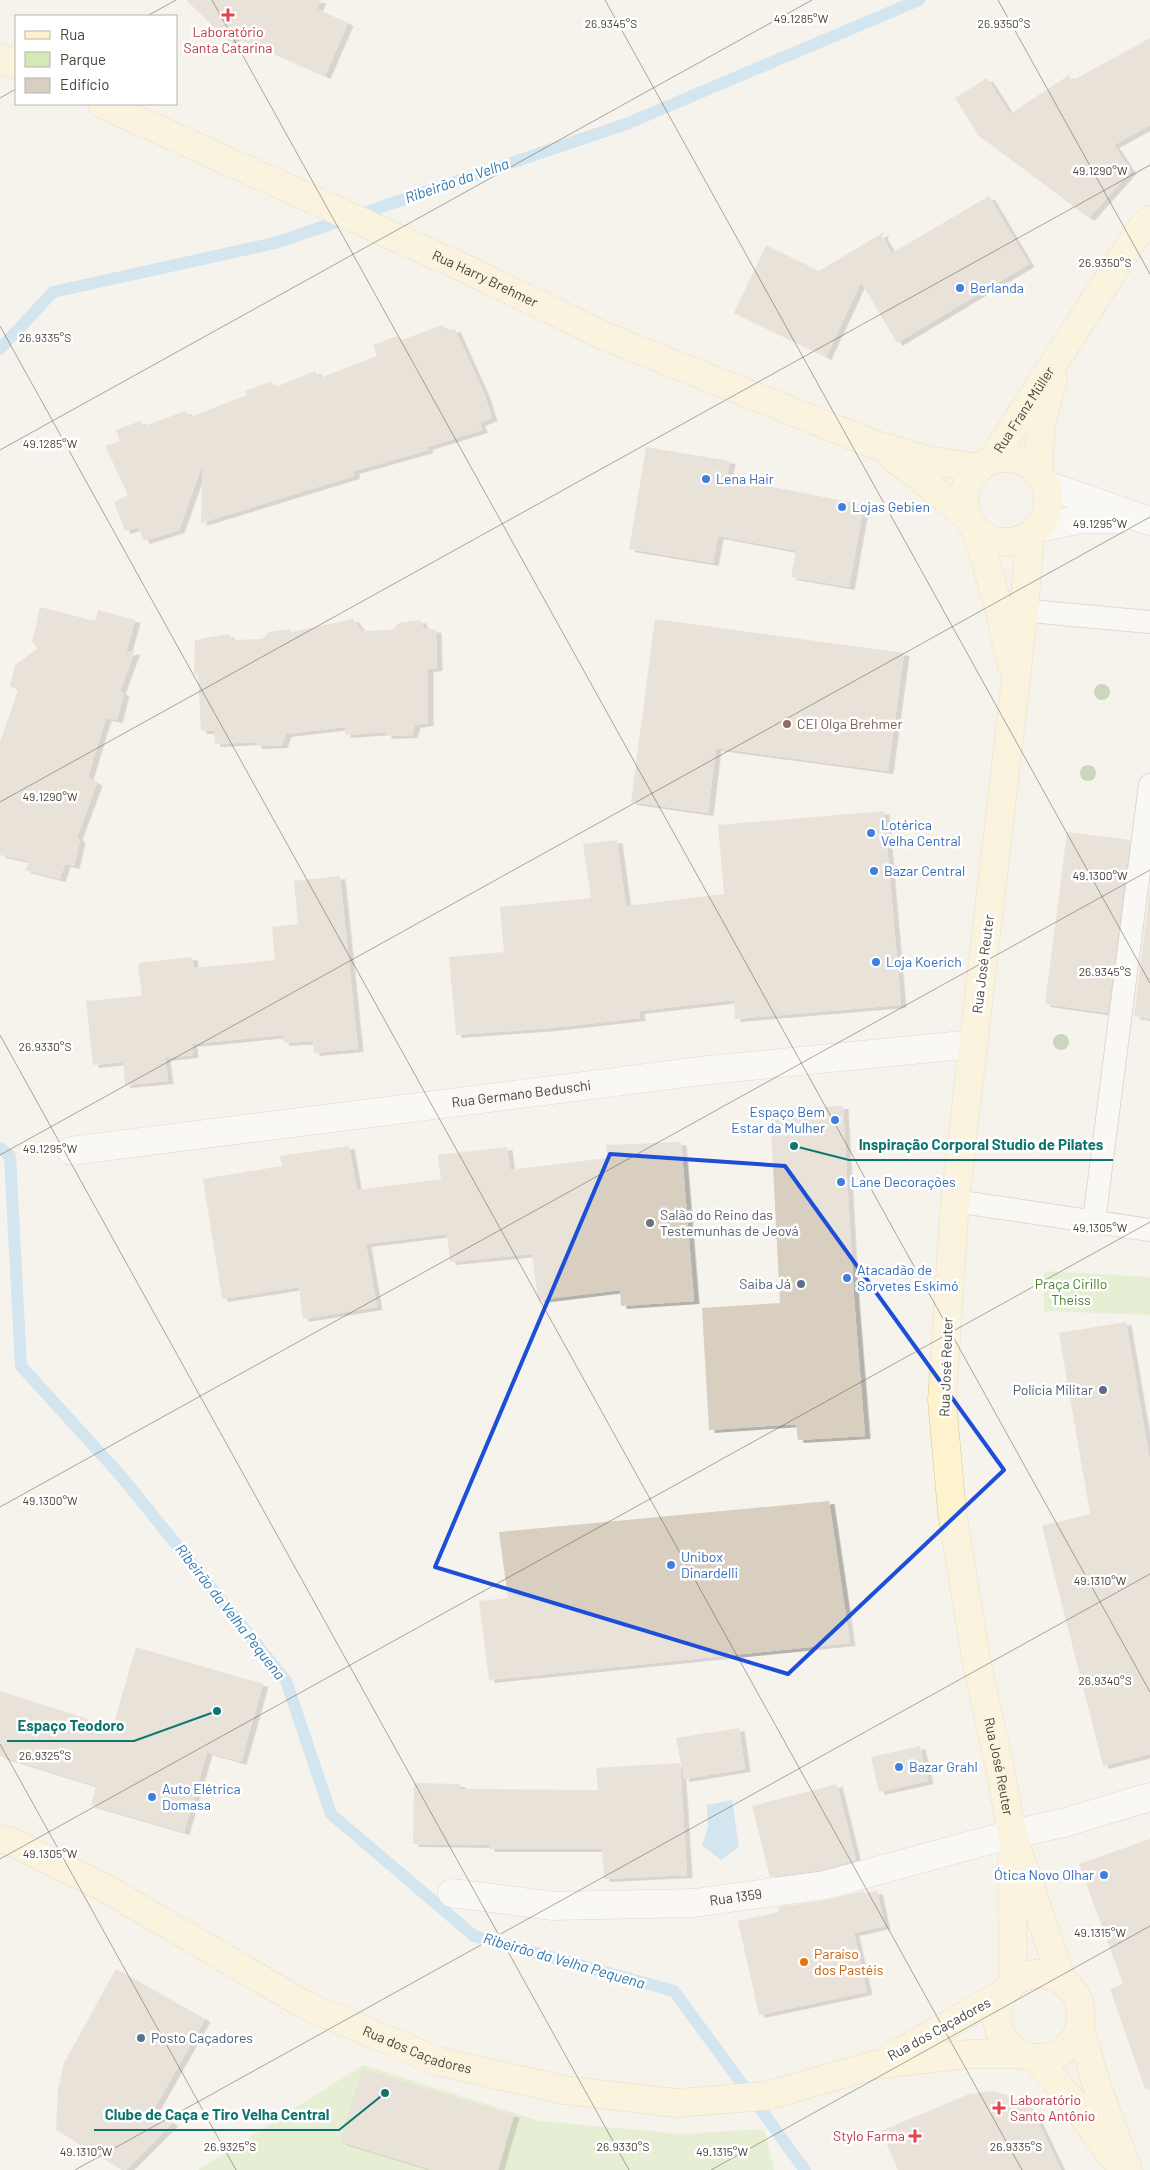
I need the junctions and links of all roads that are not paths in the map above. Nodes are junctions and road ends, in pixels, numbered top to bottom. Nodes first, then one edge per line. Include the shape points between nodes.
1 (0, 58) edge
2 (15, 65) edge
3 (104, 105) edge
4 (1150, 220) edge
5 (1059, 357) junction
6 (873, 444) junction
7 (985, 465) junction
8 (1042, 479) junction
9 (1148, 521) edge
10 (972, 524) junction
11 (1034, 532) junction
12 (1012, 609) junction
13 (1150, 622) edge
14 (1150, 785) edge
15 (974, 1044) junction
16 (71, 1152) dead end
17 (955, 1201) junction
18 (1094, 1221) junction
19 (1150, 1230) edge
20 (1150, 1797) edge
21 (1012, 1834) junction
22 (0, 1839) edge
23 (452, 1892) dead end
24 (1062, 1980) junction
25 (1008, 1988) junction
26 (1080, 2029) junction
27 (1028, 2056) junction
28 (874, 2065) junction
29 (1121, 2170) edge
30 (1128, 2170) edge

1 - 2 main road
3 - 6 main road, Rua Harry Brehmer via 479,275 602,335
4 - 5 main road, Rua Franz Müller via 1141,228
5 - 7 main road, Rua Franz Müller
5 - 8 main road, Rua Franz Müller via 1041,425
6 - 7 main road, Rua Harry Brehmer via 926,460
6 - 10 main road, Rua Harry Brehmer via 918,476
7 - 8 main road via 1003,458 1016,460 1029,465
7 - 10 main road via 971,478 965,490 964,504
8 - 9 street
8 - 11 main road via 1048,499 1046,513
9 - 11 street via 1082,519
10 - 11 main road via 988,539 1002,542 1016,541
10 - 12 main road, Rua José Reuter
11 - 12 main road, Rua José Reuter
12 - 13 lane
12 - 15 main road, Rua José Reuter via 1016,688
14 - 18 lane
15 - 16 street, Rua Germano Beduschi via 709,1070
15 - 17 main road, Rua José Reuter
17 - 18 lane
17 - 21 main road, Rua José Reuter via 942,1400 952,1503 977,1664
18 - 19 lane
20 - 21 street, Rua 1359
21 - 23 street, Rua 1359 via 825,1885 694,1903 553,1906
21 - 24 main road, Rua José Reuter
21 - 25 main road, Rua José Reuter
22 - 28 main road, Rua dos Caçadores via 107,1889 305,2005 438,2061 564,2090 676,2103 766,2096
24 - 25 main road via 1037,1974 1024,1976
24 - 26 main road via 1079,2000 1082,2014
25 - 27 main road via 998,2006 1001,2034 1010,2045
25 - 28 main road, Rua dos Caçadores via 922,2041
26 - 27 main road via 1063,2051 1050,2057
26 - 30 main road
27 - 28 main road, Rua dos Caçadores via 969,2054
27 - 29 main road via 1072,2099

